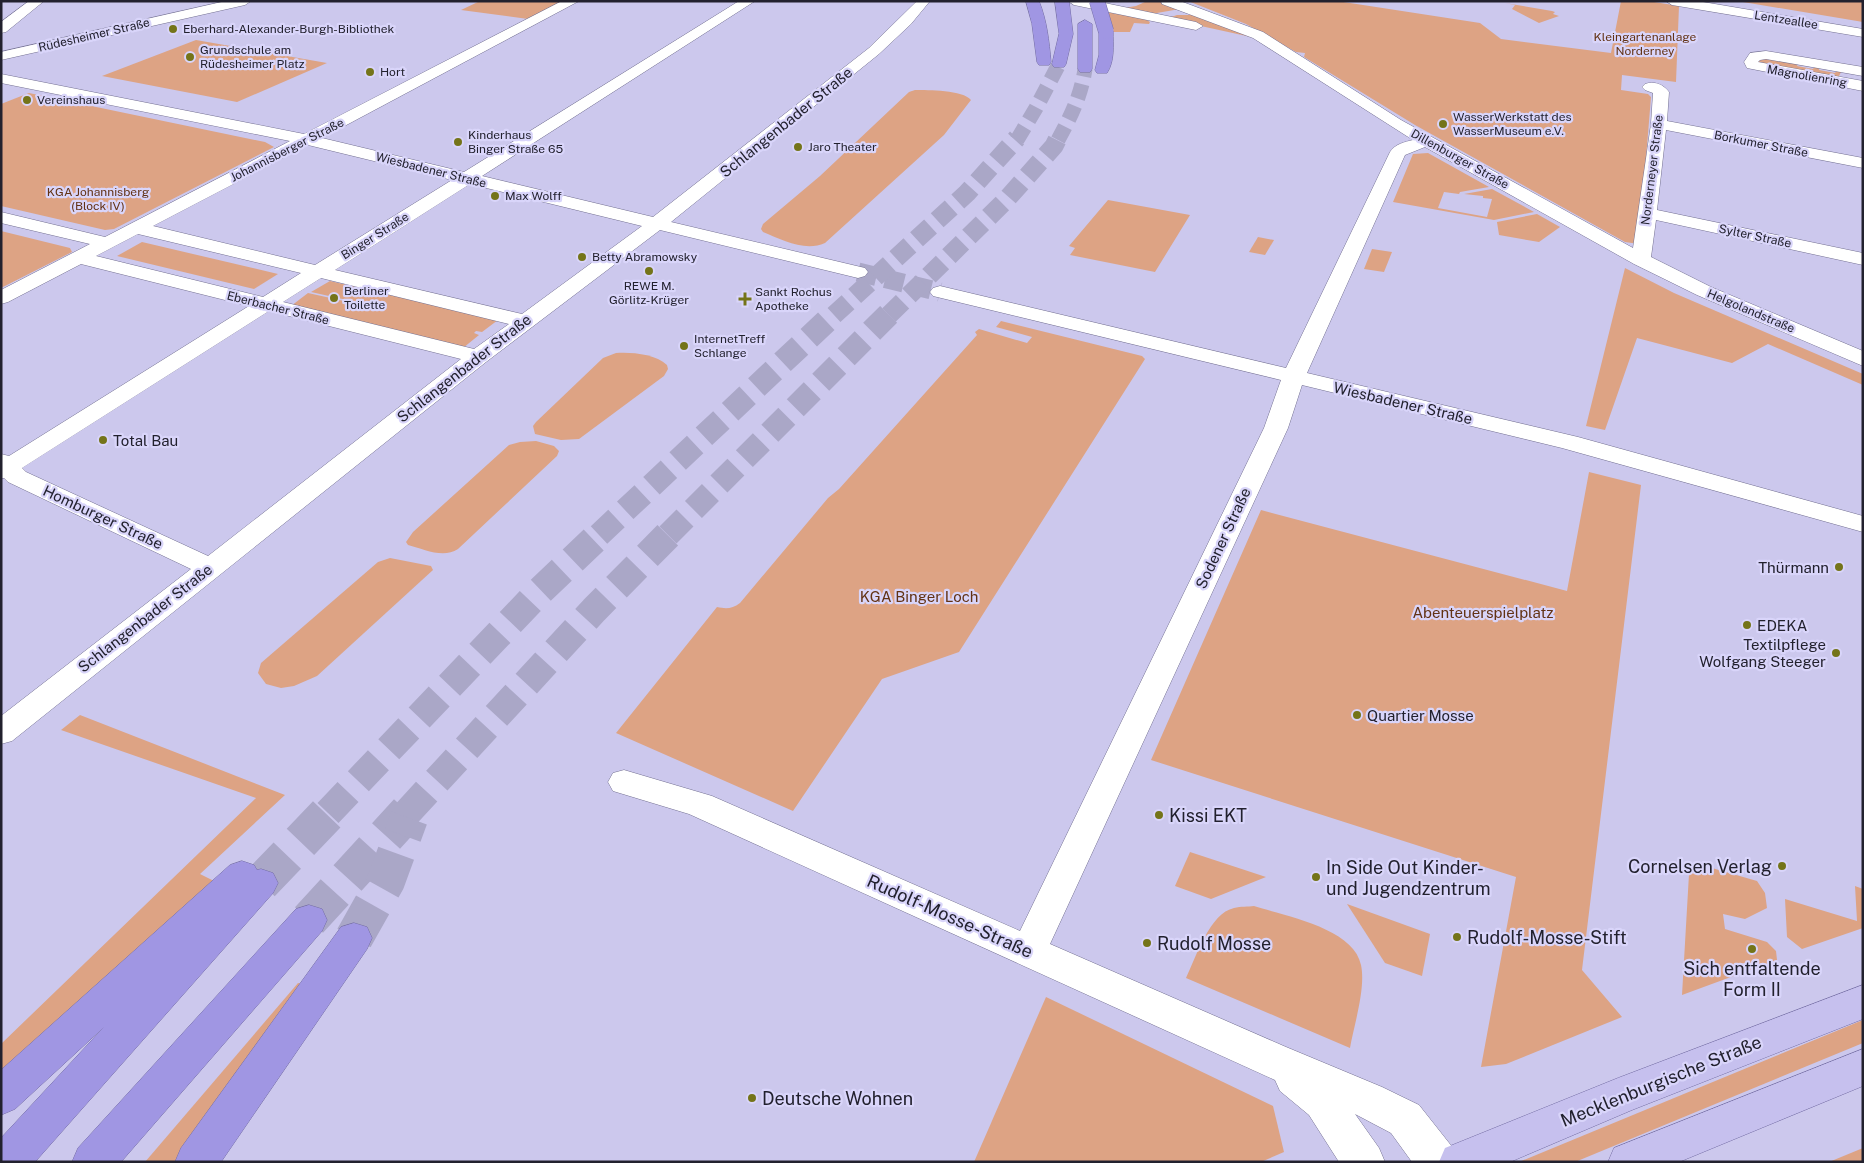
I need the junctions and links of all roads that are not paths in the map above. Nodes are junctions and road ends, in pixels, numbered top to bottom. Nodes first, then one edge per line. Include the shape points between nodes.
1 (38, 1) edge
2 (245, 1) edge
3 (572, 1) edge
4 (749, 1) edge
5 (924, 1) edge
6 (1032, 1) edge
7 (1062, 1) edge
8 (1074, 1) edge
9 (1079, 1) edge
10 (1141, 1) edge
11 (1167, 1) edge
12 (1672, 1) edge
13 (1097, 4) edge
14 (1709, 4) edge
15 (1196, 12) junction
16 (1165, 20) junction
17 (1863, 27) edge
18 (1, 29) edge
19 (1863, 33) edge
20 (1283, 52) junction
21 (1, 56) edge
22 (1044, 62) tunnel mouth
23 (1059, 64) tunnel mouth
24 (1085, 69) tunnel mouth
25 (1102, 70) tunnel mouth
26 (1863, 72) edge
27 (1, 78) edge
28 (1863, 86) edge
29 (1650, 87) dead end
30 (1658, 124) junction
31 (307, 140) junction
32 (1428, 141) junction
33 (1863, 163) edge
34 (466, 178) junction
35 (1647, 213) junction
36 (1, 217) edge
37 (658, 224) junction
38 (136, 228) junction
39 (108, 243) junction
40 (79, 258) junction
41 (1863, 259) edge
42 (1641, 260) junction
43 (318, 271) junction
44 (858, 272) tunnel mouth
45 (940, 292) tunnel mouth
46 (1, 298) edge
47 (265, 305) junction
48 (525, 320) junction
49 (478, 357) junction
50 (1863, 359) edge
51 (1294, 377) junction
52 (3, 466) edge
53 (1863, 524) edge
54 (210, 567) junction
55 (1, 733) edge
56 (624, 782) dead end
57 (308, 920) tunnel mouth
58 (354, 938) tunnel mouth
59 (1028, 951) junction
60 (1863, 1002) edge
61 (1272, 1060) junction
62 (1863, 1067) edge
63 (1, 1096) edge
64 (7, 1162) edge
65 (93, 1162) edge
66 (196, 1162) edge
67 (1364, 1162) edge
68 (1438, 1162) edge
69 (1460, 1162) edge
70 (1629, 1162) edge

1 - 18 street
2 - 21 street, Rüdesheimer Straße
3 - 31 street, Johannisberger Straße
4 - 34 street, Binger Straße
5 - 37 street, Schlangenbader Straße via 874,51
6 - 22 highway via 1042,32
7 - 23 highway via 1066,19
8 - 13 street, Dillenburger Straße
9 - 24 highway via 1085,24
10 - 13 street, Dillenburger Straße via 1123,7
11 - 15 street, Dillenburger Straße
12 - 14 street, Lentzeallee
13 - 16 street, Dillenburger Straße
13 - 25 highway, bridge via 1106,31
14 - 17 street, Lentzeallee
14 - 19 street, Lentzeallee
15 - 16 street, Dillenburger Straße via 1166,16
15 - 20 street, Dillenburger Straße via 1248,30
16 - 20 street, Dillenburger Straße via 1229,33
20 - 32 street, Dillenburger Straße
26 - 28 street, Magnolienring via 1766,55 1755,56 1751,62 1760,67
27 - 31 street, Wiesbadener Straße
29 - 30 street, Norderneyer Straße via 1661,92
30 - 33 street, Borkumer Straße
30 - 35 street, Norderneyer Straße
31 - 34 street, Wiesbadener Straße
31 - 38 street, Johannisberger Straße
32 - 42 street, Dillenburger Straße
32 - 51 street, Sodener Straße via 1398,152
34 - 37 street, Wiesbadener Straße
34 - 43 street, Binger Straße
35 - 41 street, Sylter Straße
35 - 42 street, Norderneyer Straße
36 - 39 street
37 - 44 street, Wiesbadener Straße
37 - 48 street, Schlangenbader Straße
38 - 39 street, Johannisberger Straße
38 - 43 street
39 - 40 street, Johannisberger Straße
40 - 46 street, Johannisberger Straße
40 - 47 street, Eberbacher Straße
42 - 50 street, Helgolandstraße via 1704,291
43 - 47 street, Binger Straße
43 - 48 street
45 - 51 street, Wiesbadener Straße
47 - 49 street, Eberbacher Straße
47 - 52 street, Binger Straße
48 - 49 street, Schlangenbader Straße
49 - 54 street, Schlangenbader Straße
51 - 53 street, Wiesbadener Straße via 1569,442
51 - 59 street, Sodener Straße via 1276,428
52 - 54 street, Homburger Straße via 17,477
54 - 55 street, Schlangenbader Straße
56 - 59 street, Rudolf-Mosse-Straße via 700,804
57 - 65 highway
58 - 66 highway
59 - 61 street, Rudolf-Mosse-Straße
60 - 69 main road, Mecklenburgische Straße
61 - 67 street, Rudolf-Mosse-Straße via 1323,1102
61 - 68 street, Rudolf-Mosse-Straße via 1405,1119
62 - 70 main road
63 - 64 highway via 252,879

